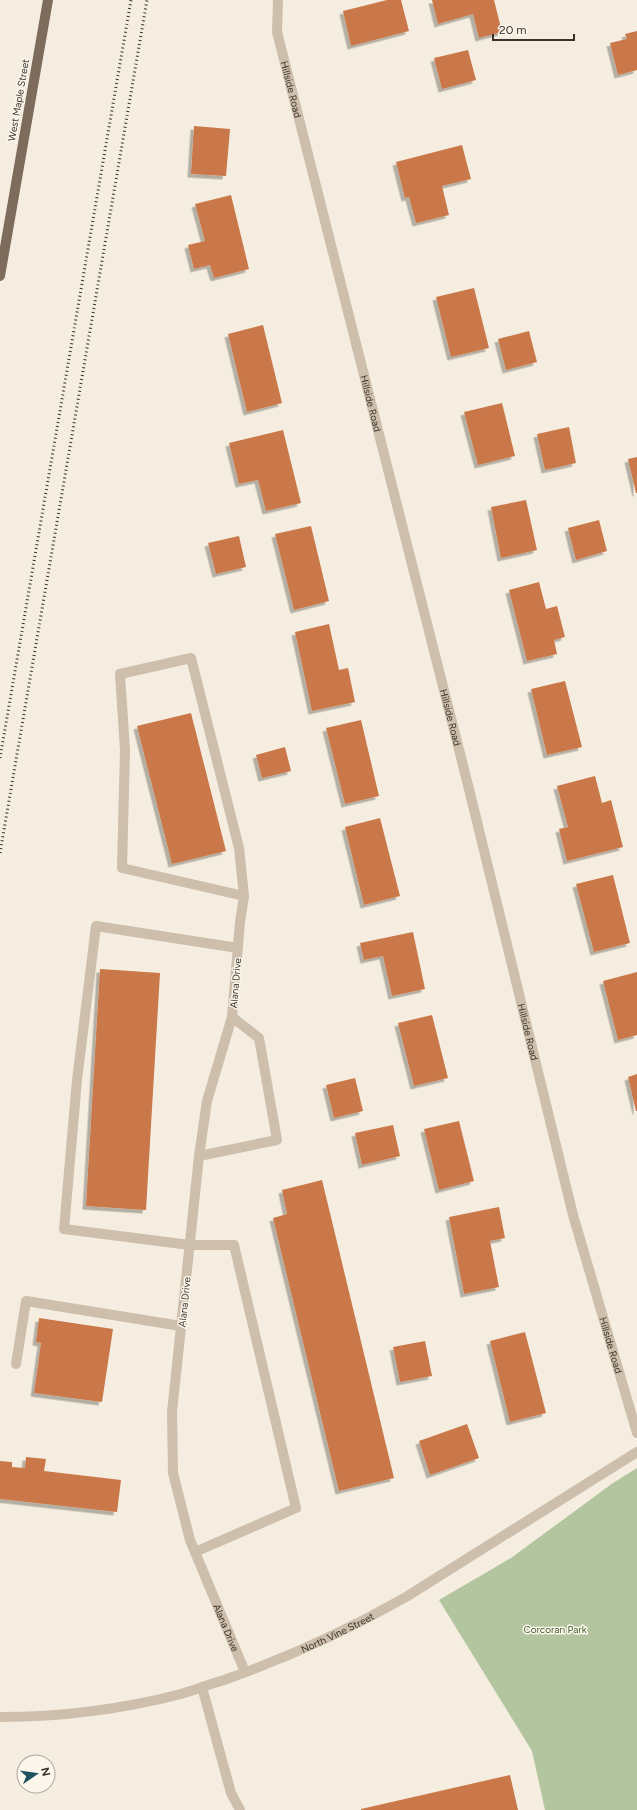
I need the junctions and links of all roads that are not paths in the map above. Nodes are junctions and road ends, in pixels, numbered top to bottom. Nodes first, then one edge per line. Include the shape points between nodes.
1 (48, 0) edge
2 (278, 0) edge
3 (0, 276) edge
4 (244, 896) junction
5 (238, 948) junction
6 (232, 1017) junction
7 (199, 1156) junction
8 (190, 1245) junction
9 (181, 1326) junction
10 (16, 1364) dead end
11 (637, 1432) edge
12 (637, 1452) edge
13 (195, 1552) junction
14 (245, 1672) junction
15 (202, 1687) junction
16 (0, 1717) edge
17 (240, 1810) edge

1 - 3 main road, West Maple Street
2 - 11 street, Hillside Road via 277,32 469,789 573,1215
4 - 4 street, Alana Drive via 239,848 191,658 120,674 125,750 122,868
4 - 5 street, Alana Drive
5 - 6 street, Alana Drive
5 - 8 street via 96,926 77,1080 64,1229
6 - 7 street, Alana Drive via 207,1101
6 - 7 street via 259,1038 277,1140
7 - 8 street, Alana Drive
8 - 9 street, Alana Drive
8 - 13 street via 234,1245 296,1508
9 - 10 street via 26,1302
9 - 13 street, Alana Drive via 172,1412 173,1473
12 - 14 street, North Vine Street via 368,1619 295,1653
13 - 14 street, Alana Drive
14 - 15 street, North Vine Street
15 - 16 street, North Vine Street via 129,1705
15 - 17 street via 231,1793

